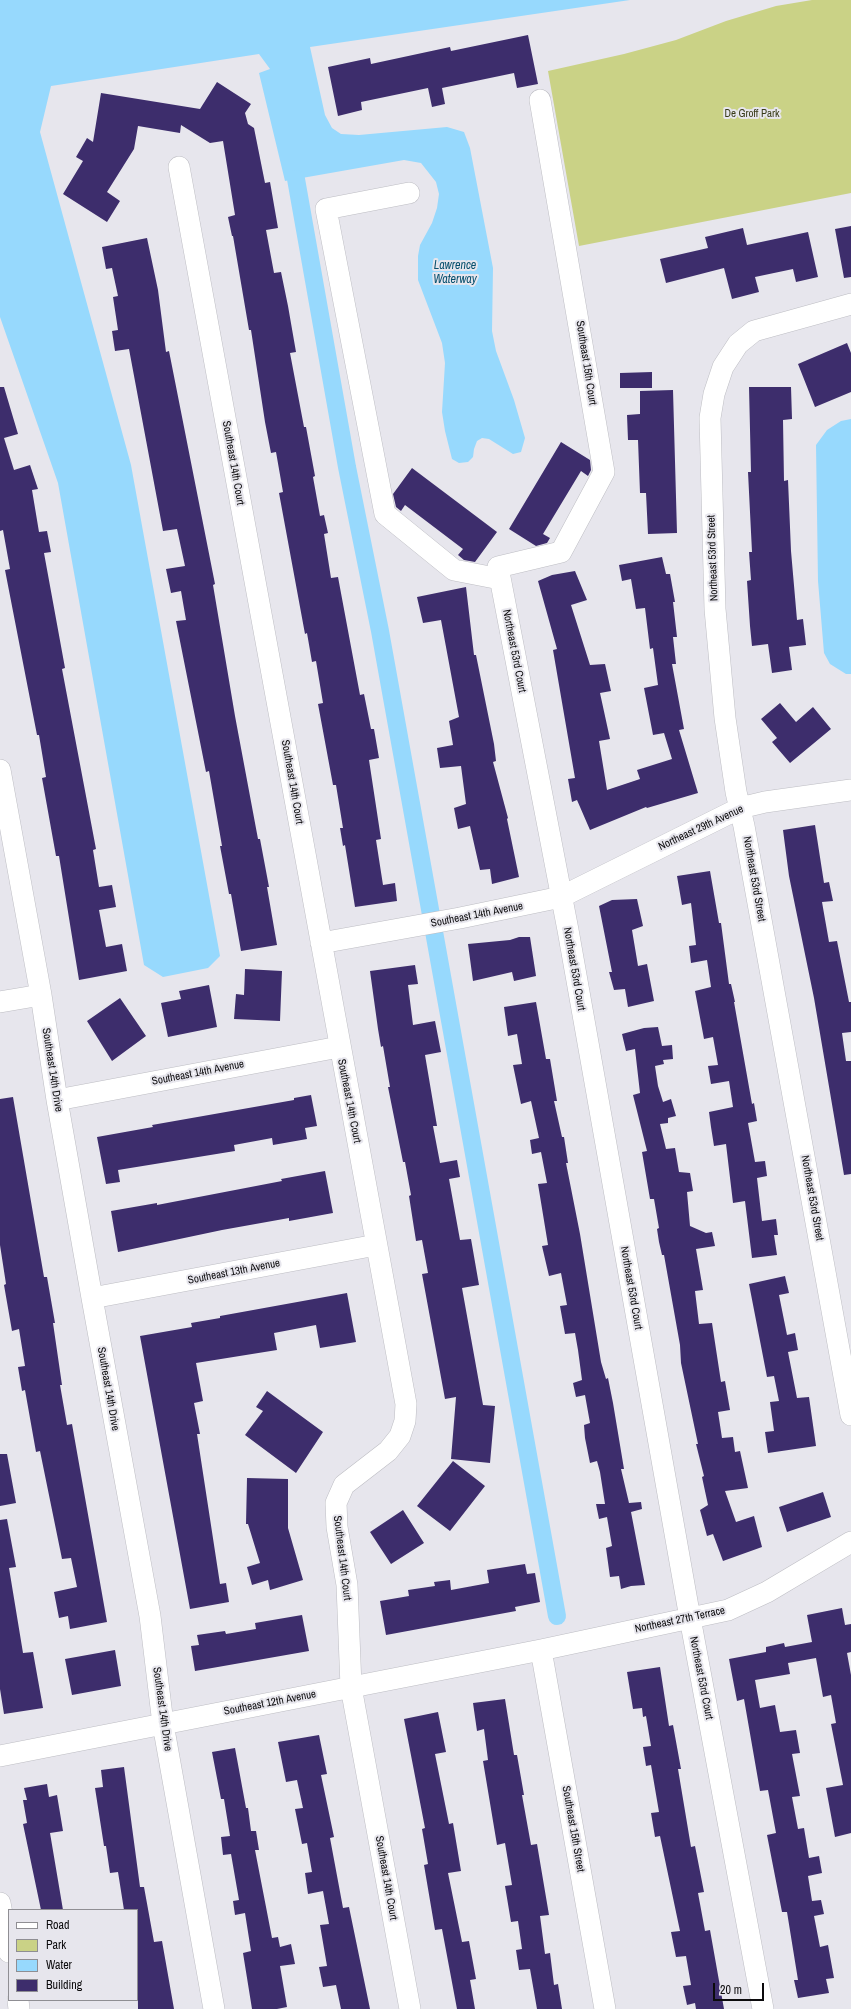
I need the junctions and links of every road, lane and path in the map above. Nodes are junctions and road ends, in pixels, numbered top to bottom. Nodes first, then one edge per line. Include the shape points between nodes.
1 (540, 100) dead end
2 (179, 167) dead end
3 (409, 193) dead end
4 (851, 304) edge
5 (499, 573) junction
6 (0, 770) edge
7 (851, 790) edge
8 (740, 808) junction
9 (561, 897) junction
10 (321, 944) junction
11 (41, 995) junction
12 (0, 1002) edge
13 (339, 1047) junction
14 (56, 1100) junction
15 (376, 1245) junction
16 (92, 1298) junction
17 (851, 1415) edge
18 (851, 1542) edge
19 (690, 1618) junction
20 (541, 1650) junction
21 (351, 1687) junction
22 (163, 1724) junction
23 (0, 1756) edge
24 (0, 1903) edge
25 (8, 1947) edge
26 (214, 2009) edge
27 (410, 2009) edge
28 (605, 2009) edge
29 (762, 2009) edge

1 - 5 street, Southeast 15th Court via 604,472 561,552
2 - 10 street, Southeast 14th Court
3 - 5 street via 326,208 385,514 454,570
4 - 8 street, Northeast 53rd Street via 754,331 738,344 723,367 714,394 710,418 715,609 725,718
5 - 9 street, Northeast 53rd Court
6 - 11 street, Southeast 14th Drive
7 - 8 street, Northeast 29th Avenue
8 - 9 street, Northeast 29th Avenue
8 - 17 street, Northeast 53rd Street
9 - 10 street, Southeast 14th Avenue
9 - 19 street, Northeast 53rd Court
10 - 13 street, Southeast 14th Court
11 - 12 street
11 - 14 street, Southeast 14th Drive
13 - 14 street, Southeast 14th Avenue
13 - 15 street, Southeast 14th Court
14 - 16 street, Southeast 14th Drive
15 - 16 street, Southeast 13th Avenue
15 - 21 street, Southeast 14th Court via 406,1404 405,1421 400,1436 388,1451 344,1486 336,1503 337,1527 347,1585
16 - 22 street, Southeast 14th Drive via 150,1616
18 - 19 street, Northeast 27th Terrace via 767,1592 728,1610
19 - 20 street, Northeast 27th Terrace
19 - 29 street, Northeast 53rd Court
20 - 21 street, Southeast 12th Avenue
20 - 28 street, Southeast 15th Street
21 - 22 street, Southeast 12th Avenue
21 - 27 street, Southeast 14th Court
22 - 23 street, Southeast 12th Avenue
22 - 26 street, Southeast 14th Drive
24 - 25 street

